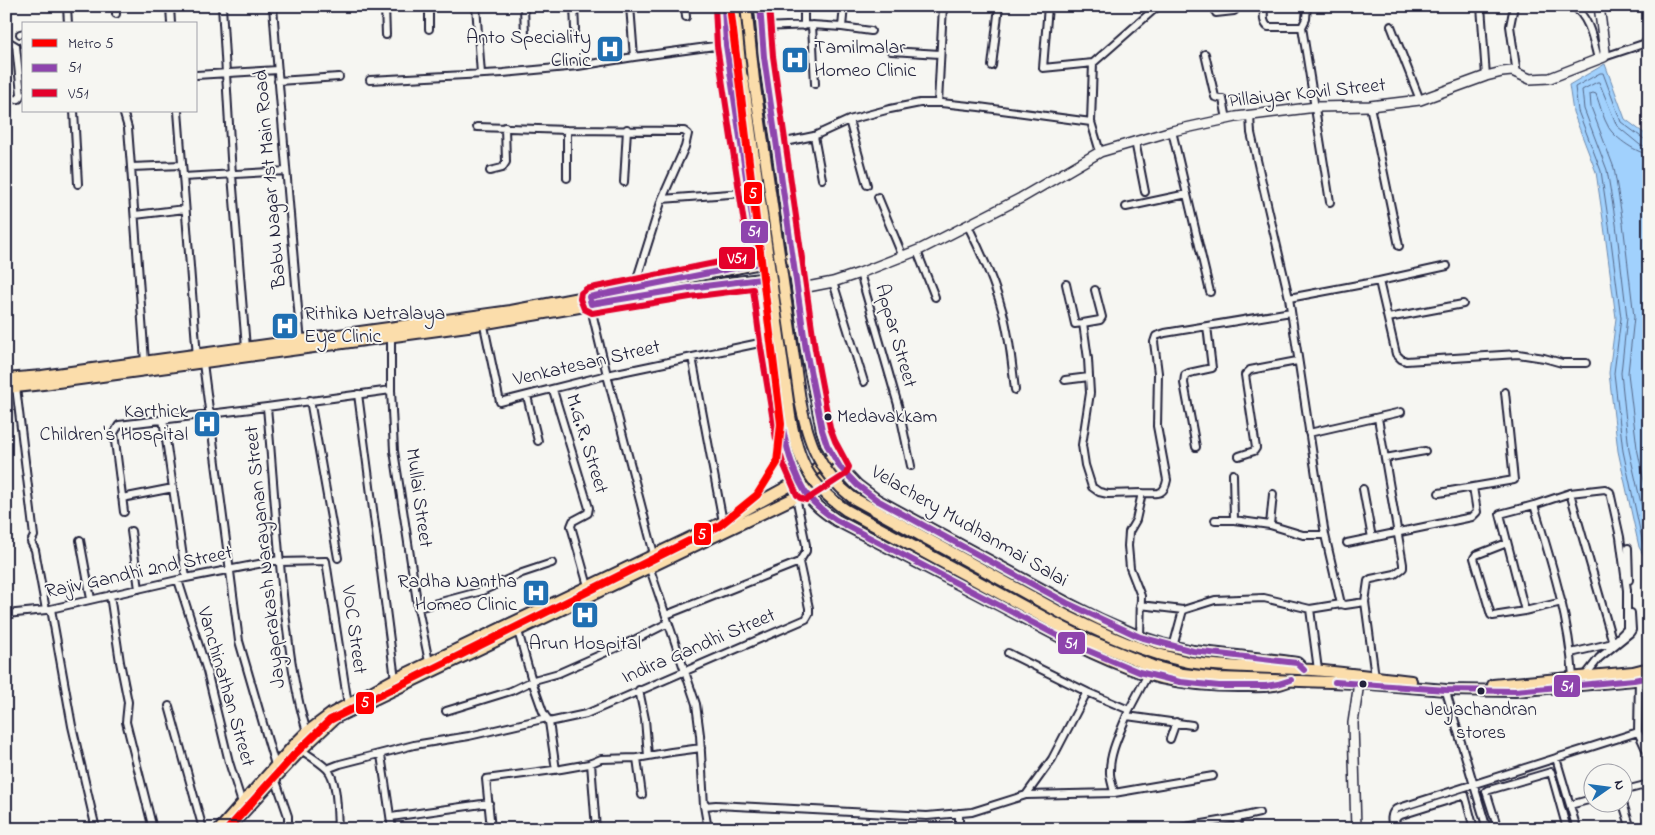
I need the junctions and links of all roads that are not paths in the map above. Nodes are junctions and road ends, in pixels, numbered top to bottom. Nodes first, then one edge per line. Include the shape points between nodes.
1 (67, 6) edge
2 (116, 6) edge
3 (170, 6) edge
4 (222, 6) edge
5 (274, 6) edge
6 (385, 6) edge
7 (429, 6) edge
8 (476, 6) edge
9 (524, 6) edge
10 (574, 6) edge
11 (630, 6) edge
12 (685, 6) edge
13 (717, 6) edge
14 (724, 6) edge
15 (734, 6) edge
16 (746, 6) edge
17 (760, 6) edge
18 (804, 6) edge
19 (844, 6) edge
20 (943, 6) edge
21 (999, 6) edge
22 (1048, 6) edge
23 (1158, 6) edge
24 (1239, 6) edge
25 (1264, 6) edge
26 (1307, 6) edge
27 (1481, 6) edge
28 (1514, 6) edge
29 (1572, 6) edge
30 (1599, 6) edge
31 (1216, 13) dead end
32 (116, 14) dead end
33 (686, 17) dead end
34 (68, 22) edge
35 (171, 22) edge
36 (812, 25) junction
37 (804, 26) junction
38 (1391, 26) dead end
39 (761, 27) junction
40 (842, 27) junction
41 (1302, 27) junction
42 (429, 29) dead end
43 (574, 29) dead end
44 (871, 31) dead end
45 (386, 35) dead end
46 (525, 36) dead end
47 (1649, 42) edge
48 (6, 43) edge
49 (723, 45) junction
50 (891, 51) dead end
51 (940, 54) junction
52 (1205, 54) dead end
53 (634, 57) junction
54 (1601, 58) junction
55 (1093, 63) junction
56 (992, 66) dead end
57 (278, 70) junction
58 (226, 73) junction
59 (482, 74) junction
60 (1517, 74) junction
61 (198, 75) edge
62 (1486, 76) junction
63 (339, 77) dead end
64 (370, 80) dead end
65 (278, 81) junction
66 (814, 84) dead end
67 (6, 100) edge
68 (1420, 100) junction
69 (938, 103) junction
70 (1370, 106) junction
71 (1316, 107) junction
72 (74, 112) edge
73 (123, 112) edge
74 (178, 112) edge
75 (1250, 116) junction
76 (1227, 119) junction
77 (849, 120) junction
78 (1091, 122) junction
79 (476, 126) dead end
80 (505, 127) junction
81 (627, 129) junction
82 (567, 130) junction
83 (1172, 131) junction
84 (814, 136) junction
85 (1135, 141) junction
86 (776, 144) junction
87 (1100, 152) junction
88 (182, 165) junction
89 (132, 167) junction
90 (286, 171) junction
91 (490, 171) dead end
92 (232, 175) junction
93 (183, 177) junction
94 (567, 178) dead end
95 (822, 179) dead end
96 (624, 182) dead end
97 (78, 184) dead end
98 (867, 185) dead end
99 (1146, 192) dead end
100 (783, 193) junction
101 (1187, 194) junction
102 (747, 196) junction
103 (878, 197) dead end
104 (662, 199) junction
105 (1330, 202) dead end
106 (1126, 206) dead end
107 (185, 209) junction
108 (135, 215) junction
109 (968, 226) junction
110 (1399, 246) dead end
111 (917, 251) junction
112 (793, 257) junction
113 (903, 257) junction
114 (759, 263) junction
115 (1447, 266) dead end
116 (795, 271) junction
117 (860, 274) junction
118 (761, 279) junction
119 (1379, 280) junction
120 (833, 282) junction
121 (1066, 284) dead end
122 (634, 288) junction
123 (797, 289) junction
124 (1096, 290) dead end
125 (1210, 292) dead end
126 (935, 298) dead end
127 (1289, 298) junction
128 (590, 300) junction
129 (1463, 304) dead end
130 (1291, 312) junction
131 (1388, 318) junction
132 (482, 320) junction
133 (1084, 323) junction
134 (1206, 326) junction
135 (390, 337) junction
136 (769, 341) junction
137 (301, 345) junction
138 (246, 348) junction
139 (692, 357) junction
140 (199, 360) junction
141 (1298, 361) junction
142 (144, 362) junction
143 (1586, 363) dead end
144 (607, 375) junction
145 (1089, 377) junction
146 (6, 379) edge
147 (42, 380) junction
148 (1065, 380) dead end
149 (864, 382) dead end
150 (11, 387) edge
151 (813, 388) junction
152 (391, 390) junction
153 (553, 390) junction
154 (1015, 390) dead end
155 (1506, 392) dead end
156 (778, 393) junction
157 (358, 394) junction
158 (527, 396) junction
159 (310, 400) junction
160 (267, 407) junction
161 (1401, 412) dead end
162 (210, 414) junction
163 (1378, 418) junction
164 (163, 419) junction
165 (1309, 433) junction
166 (538, 441) dead end
167 (1196, 447) dead end
168 (1425, 450) dead end
169 (834, 456) junction
170 (1239, 456) dead end
171 (1385, 458) junction
172 (911, 466) dead end
173 (840, 467) junction
174 (1233, 474) dead end
175 (800, 480) junction
176 (1473, 487) junction
177 (173, 488) junction
178 (1363, 489) dead end
179 (805, 491) junction
180 (1142, 493) junction
181 (1439, 493) dead end
182 (1570, 493) junction
183 (1273, 494) dead end
184 (796, 497) junction
185 (122, 498) junction
186 (1534, 505) junction
187 (124, 512) dead end
188 (1215, 520) dead end
189 (1234, 520) junction
190 (724, 522) junction
191 (1270, 525) junction
192 (131, 531) dead end
193 (1398, 533) junction
194 (1325, 534) junction
195 (1372, 538) junction
196 (80, 540) dead end
197 (1347, 543) dead end
198 (1506, 543) junction
199 (1628, 548) dead end
200 (654, 554) junction
201 (338, 558) dead end
202 (279, 561) junction
203 (326, 561) joint
204 (799, 562) junction
205 (552, 563) dead end
206 (649, 566) junction
207 (230, 570) junction
208 (186, 578) junction
209 (178, 580) junction
210 (588, 586) junction
211 (139, 589) junction
212 (110, 595) junction
213 (91, 599) junction
214 (1365, 602) junction
215 (1562, 602) junction
216 (1341, 604) junction
217 (1140, 605) junction
218 (418, 608) junction
219 (48, 609) junction
220 (1310, 609) junction
221 (1183, 610) junction
222 (1525, 611) junction
223 (6, 614) edge
224 (666, 615) junction
225 (668, 623) junction
226 (518, 631) junction
227 (1140, 637) junction
228 (1613, 643) junction
229 (1173, 647) junction
230 (1570, 652) junction
231 (1008, 653) dead end
232 (430, 662) junction
233 (1649, 668) edge
234 (1304, 670) junction
235 (1318, 670) junction
236 (686, 672) junction
237 (1148, 674) junction
238 (1584, 676) junction
239 (1642, 676) edge
240 (1375, 677) junction
241 (1573, 677) junction
242 (395, 679) junction
243 (1291, 680) junction
244 (532, 682) junction
245 (1359, 683) junction
246 (1503, 688) junction
247 (639, 690) junction
248 (1446, 690) junction
249 (1087, 692) junction
250 (348, 705) junction
251 (169, 706) dead end
252 (446, 711) dead end
253 (1128, 713) junction
254 (548, 720) junction
255 (1176, 722) junction
256 (1192, 725) dead end
257 (307, 732) junction
258 (1638, 732) junction
259 (1170, 740) dead end
260 (298, 747) junction
261 (701, 748) junction
262 (381, 755) junction
263 (648, 756) junction
264 (1649, 756) edge
265 (637, 758) junction
266 (1556, 758) junction
267 (591, 763) junction
268 (275, 765) junction
269 (328, 770) junction
270 (556, 770) junction
271 (1214, 776) dead end
272 (275, 778) junction
273 (1473, 784) junction
274 (1649, 784) edge
275 (1632, 788) edge
276 (1114, 793) junction
277 (642, 795) dead end
278 (1026, 795) junction
279 (1582, 802) edge
280 (242, 803) junction
281 (489, 803) junction
282 (1570, 805) junction
283 (704, 806) junction
284 (1626, 812) edge
285 (959, 813) junction
286 (1260, 813) dead end
287 (391, 818) junction
288 (1238, 818) junction
289 (1189, 827) edge
290 (1485, 828) edge
291 (96, 829) edge
292 (153, 829) edge
293 (203, 829) edge
294 (220, 829) edge
295 (228, 829) edge
296 (288, 829) edge
297 (338, 829) edge
298 (392, 829) edge
299 (491, 829) edge
300 (596, 829) edge
301 (708, 829) edge
302 (959, 829) edge
303 (1174, 829) edge
304 (1238, 829) edge
305 (1356, 829) edge
306 (1393, 829) edge
307 (1397, 829) edge
308 (1474, 829) edge
309 (1498, 829) edge
310 (1567, 829) edge
311 (1577, 829) edge
312 (1631, 829) edge

1 - 34 street
2 - 32 street
3 - 35 street
4 - 58 street
5 - 57 street, Babu Nagar 1st Main Road
6 - 45 street
7 - 42 street
8 - 59 street
9 - 46 street
10 - 43 street
11 - 53 street
12 - 33 street
13 - 49 street
14 - 49 main road
15 - 243 main road, bridge via 790,416 798,453 822,492 846,510 1060,626 1115,652 1169,671 1218,678
16 - 234 main road, bridge via 800,400 820,463 839,487 853,498 1065,615 1119,640 1187,661
17 - 39 main road, Velachery Mudhanmai Salai
18 - 37 street
19 - 40 street
20 - 51 street
21 - 56 street
22 - 55 street via 1043,68
23 - 55 street
24 - 31 street via 1234,11
25 - 41 street via 1264,20 1268,27
26 - 41 street
27 - 62 street
28 - 60 street via 1510,26
29 - 54 street via 1579,10 1589,26
30 - 54 street via 1606,52
36 - 37 street
36 - 40 street
36 - 66 street
37 - 39 street
38 - 68 street
39 - 86 main road, Velachery Mudhanmai Salai
40 - 44 street
41 - 71 street
47 - 54 street
48 - 67 street via 16,46 21,94 19,99
49 - 53 street
49 - 102 main road
50 - 51 street
51 - 69 street
52 - 76 street via 1215,97 1223,99
53 - 59 street via 578,66
54 - 60 street, Pillaiyar Kovil Street via 1550,78 1530,80
55 - 78 street
57 - 58 street
57 - 65 street, Babu Nagar 1st Main Road
58 - 61 street
58 - 92 street
59 - 64 street
60 - 62 street, Pillaiyar Kovil Street
62 - 68 street, Pillaiyar Kovil Street
63 - 65 street
65 - 90 street, Babu Nagar 1st Main Road
68 - 70 street, Pillaiyar Kovil Street
69 - 77 street via 890,109
69 - 78 street
70 - 71 street, Pillaiyar Kovil Street
70 - 110 street
71 - 75 street, Pillaiyar Kovil Street
71 - 105 street
72 - 97 street
73 - 89 street
74 - 88 street
75 - 76 street, Pillaiyar Kovil Street
75 - 127 street via 1251,133
76 - 83 street, Pillaiyar Kovil Street
77 - 84 street
77 - 98 street
78 - 87 street
79 - 80 street
80 - 82 street
80 - 91 street via 506,162 502,168
81 - 82 street
81 - 96 street
81 - 104 street via 684,131 688,134
82 - 94 street
83 - 85 street, Pillaiyar Kovil Street
83 - 101 street
84 - 86 street
84 - 95 street
85 - 87 street, Pillaiyar Kovil Street
85 - 99 street
86 - 100 main road, Velachery Mudhanmai Salai
87 - 109 street, Pillaiyar Kovil Street
88 - 89 street
88 - 93 street
89 - 108 street
90 - 92 street
90 - 137 street, Babu Nagar 1st Main Road
92 - 93 street
92 - 138 street
93 - 107 street
100 - 102 main road
100 - 112 main road, Velachery Mudhanmai Salai
101 - 106 street
101 - 125 street
102 - 104 street
102 - 114 main road
103 - 113 street
104 - 122 street
107 - 108 street
107 - 140 street
108 - 142 street
109 - 111 street, Pillaiyar Kovil Street
109 - 154 street via 986,264 1003,313
111 - 113 street, Pillaiyar Kovil Street
111 - 126 street
112 - 114 main road
112 - 116 main road, Velachery Mudhanmai Salai
113 - 117 street, Pillaiyar Kovil Street
114 - 122 main road
115 - 119 street
116 - 118 main road
116 - 123 main road, Velachery Mudhanmai Salai
117 - 120 street, Pillaiyar Kovil Street
117 - 172 street, Appar Street via 898,406
118 - 128 main road
118 - 136 main road
119 - 127 street
119 - 131 street
120 - 123 street, Pillaiyar Kovil Street
120 - 149 street
121 - 133 street via 1075,324
122 - 128 main road
123 - 151 main road, Velachery Mudhanmai Salai
124 - 133 street via 1102,317
127 - 130 street
128 - 132 main road
128 - 144 street
129 - 131 street
130 - 134 street
130 - 141 street
131 - 143 street via 1396,354 1406,362 1518,354 1562,363
132 - 135 main road
132 - 137 main road
132 - 158 street, Venkatesan Street via 500,402
133 - 145 street
134 - 167 street via 1212,368 1185,375 1184,383
134 - 180 street via 1164,333 1154,338 1158,373 1157,426 1167,480 1164,491
135 - 137 main road
135 - 152 street, Mullai Street
136 - 139 street, Venkatesan Street
136 - 156 main road
137 - 138 main road
137 - 140 main road
138 - 140 main road
139 - 144 street, Venkatesan Street
139 - 190 street
140 - 142 main road
140 - 147 main road
140 - 162 street
141 - 165 street
141 - 170 street via 1250,370 1245,376 1256,448
142 - 147 main road
144 - 153 street, Venkatesan Street
144 - 200 street
145 - 148 street
145 - 180 street via 1090,393 1082,445 1092,486 1108,494
146 - 147 main road
147 - 150 main road
150 - 219 street via 34,536 31,542
151 - 156 main road
151 - 169 main road, Velachery Mudhanmai Salai via 822,430
152 - 157 street
152 - 218 street, Mullai Street via 394,451
153 - 158 street, Venkatesan Street
153 - 210 street, M.G.R. Street via 589,508 588,513 573,521 571,526
155 - 176 street via 1514,480
156 - 175 main road via 790,459
157 - 159 street
157 - 242 street
158 - 166 street
159 - 160 street
159 - 201 street
160 - 162 street
160 - 202 street, Jayaprakash Narayanan Street
161 - 163 street
162 - 164 street
162 - 207 street
163 - 165 street
163 - 171 street
164 - 177 street
164 - 185 street via 117,427 114,433
165 - 194 street
168 - 171 street
169 - 173 main road, Velachery Mudhanmai Salai
169 - 175 main road
171 - 193 street
173 - 179 main road
173 - 227 main road, Velachery Mudhanmai Salai via 877,500 1049,594
174 - 189 street
175 - 179 main road
175 - 190 main road
176 - 181 street
176 - 193 street via 1477,512 1472,517
177 - 185 street
177 - 208 street
178 - 195 street
179 - 184 main road
179 - 237 main road via 820,510 836,520 1074,643
180 - 217 street via 1136,520 1129,532 1128,546 1130,568 1141,596
182 - 186 street
182 - 228 street
182 - 228 street via 1607,489 1610,492 1627,590 1627,628
183 - 191 street
184 - 204 street via 806,545
184 - 206 main road
185 - 187 street
186 - 198 street via 1500,514
186 - 215 street
188 - 189 street
189 - 191 street
190 - 200 main road
191 - 194 street via 1304,535
192 - 211 street
193 - 195 street
193 - 214 street via 1402,568 1395,574 1371,579
194 - 216 street
195 - 197 street
196 - 213 street
198 - 222 street
198 - 222 street via 1474,558 1491,615
199 - 238 street via 1632,630 1599,658
200 - 210 main road
202 - 203 street, Rajiv Gandhi 2nd Street
202 - 207 street, Rajiv Gandhi 2nd Street
202 - 257 street, Jayaprakash Narayanan Street via 292,672
203 - 250 street, VOC Street
204 - 224 street
204 - 236 street, Indira Gandhi Street via 809,608 806,619
205 - 218 street via 522,572 482,591
206 - 224 street
206 - 226 main road
207 - 208 street, Rajiv Gandhi 2nd Street
207 - 268 street via 239,641
208 - 209 street, Rajiv Gandhi 2nd Street
209 - 211 street, Rajiv Gandhi 2nd Street
209 - 280 street, Vanchinathan Street via 207,671
210 - 232 main road
211 - 212 street, Rajiv Gandhi 2nd Street
212 - 213 street, Rajiv Gandhi 2nd Street
212 - 292 street via 128,702 126,722
213 - 219 street, Rajiv Gandhi 2nd Street
214 - 216 street
214 - 240 street
215 - 222 street
215 - 230 street
216 - 220 street
217 - 221 street
217 - 227 street
218 - 232 street, Mullai Street
219 - 223 street, Rajiv Gandhi 2nd Street
219 - 291 street
220 - 221 street via 1264,598 1215,600
220 - 235 street
221 - 229 street
224 - 225 street
225 - 236 street
225 - 244 street
226 - 244 street
226 - 260 main road via 335,718
227 - 229 main road, Velachery Mudhanmai Salai
228 - 230 street
229 - 234 main road, Velachery Mudhanmai Salai via 1297,663
230 - 241 street
231 - 249 street
232 - 242 main road
233 - 239 main road
234 - 235 main road
235 - 240 main road
236 - 247 street, Indira Gandhi Street
236 - 261 street via 696,704
237 - 243 main road via 1189,684 1218,686 1279,686
237 - 253 street
238 - 239 main road
238 - 241 main road
239 - 246 main road
239 - 258 street
240 - 246 main road
241 - 246 main road
242 - 250 main road
243 - 245 main road
244 - 252 street
244 - 254 street
245 - 248 main road
245 - 305 street via 1353,723
246 - 248 main road
247 - 254 street, Indira Gandhi Street via 586,714
247 - 263 street
248 - 273 street
249 - 253 street
249 - 278 street via 1052,759
250 - 257 main road
251 - 293 street
253 - 255 street
253 - 276 street via 1110,766
254 - 262 street, Indira Gandhi Street via 414,745
254 - 270 street
255 - 256 street
255 - 259 street
257 - 260 main road
258 - 264 street
258 - 266 street
260 - 268 main road
260 - 269 street
260 - 272 main road
261 - 263 street
261 - 283 street
262 - 269 street, Indira Gandhi Street via 340,764
262 - 287 street
263 - 265 street
265 - 267 street via 607,758
265 - 277 street
266 - 273 street
266 - 282 street
267 - 270 street
267 - 300 street
268 - 280 main road
269 - 297 street via 335,795
270 - 281 street via 486,779
271 - 276 street
272 - 295 main road
272 - 296 street via 288,816
273 - 290 street
273 - 306 street via 1396,808 1391,818
274 - 275 street
276 - 278 street
278 - 285 street
279 - 282 street
280 - 294 main road
281 - 287 street
281 - 299 street
282 - 311 street
283 - 285 street via 927,816
283 - 301 street
284 - 312 street
285 - 302 street
286 - 288 street
287 - 298 street
288 - 289 street
288 - 304 street
289 - 303 street
307 - 308 street via 1395,820 1398,816 1464,795
309 - 310 street via 1486,791 1551,772

